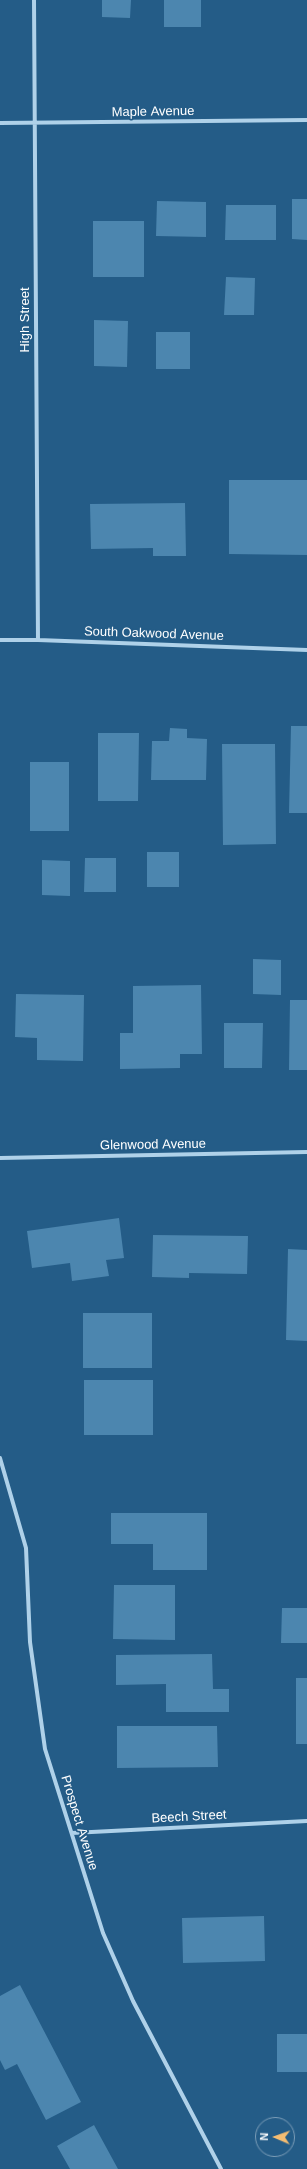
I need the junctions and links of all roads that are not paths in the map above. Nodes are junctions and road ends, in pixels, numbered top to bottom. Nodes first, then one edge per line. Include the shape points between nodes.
1 (34, 0) edge
2 (307, 120) edge
3 (0, 123) edge
4 (34, 124) junction
5 (0, 640) edge
6 (38, 640) junction
7 (307, 650) edge
8 (307, 1152) edge
9 (0, 1158) edge
10 (0, 1458) edge
11 (307, 1821) edge
12 (72, 1833) junction
13 (221, 2169) edge

1 - 4 street, High Street
2 - 4 street, Maple Avenue
3 - 4 street, Maple Avenue
4 - 6 street, High Street
5 - 6 street, South Oakwood Avenue
6 - 7 street, South Oakwood Avenue
8 - 9 street, Glenwood Avenue
10 - 12 street, Prospect Avenue via 26,1548 30,1642 45,1749
11 - 12 street, Beech Street
12 - 13 street, Prospect Avenue via 103,1933 133,2001

